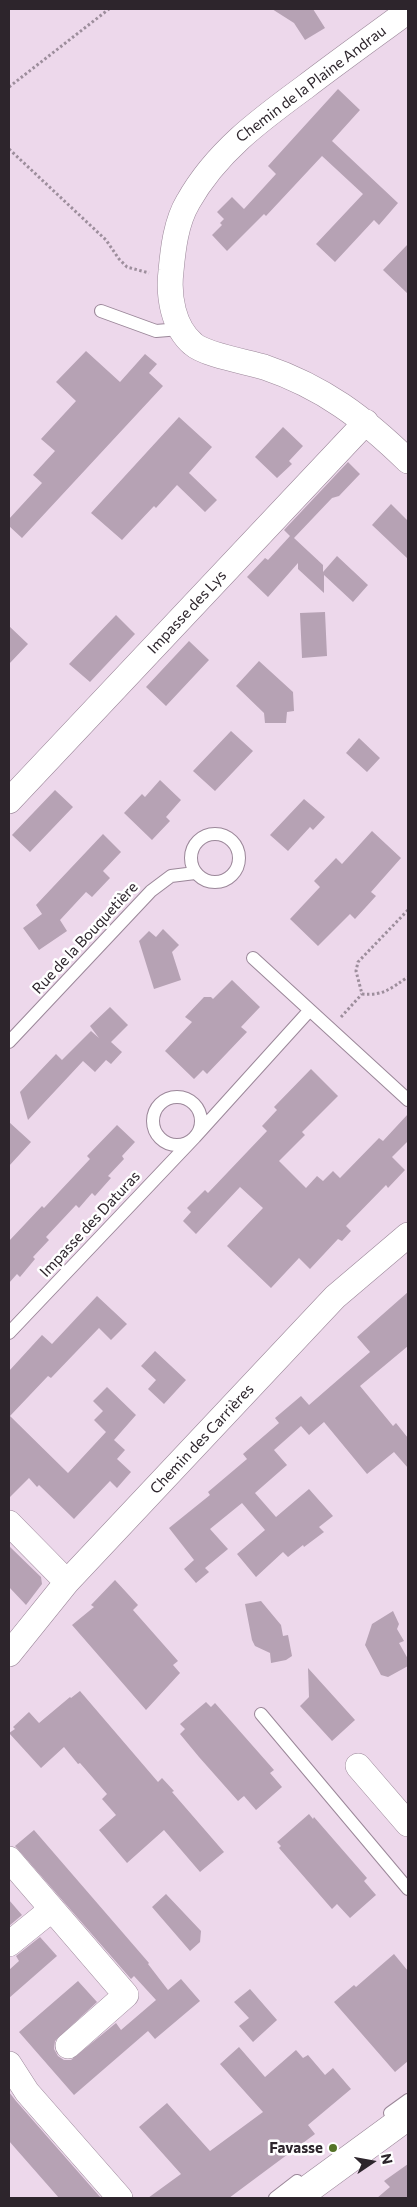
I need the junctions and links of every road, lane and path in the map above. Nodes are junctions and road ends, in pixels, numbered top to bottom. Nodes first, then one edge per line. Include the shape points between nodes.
1 (109, 9) edge
2 (408, 11) edge
3 (9, 86) edge
4 (9, 149) edge
5 (170, 276) junction
6 (101, 312) dead end
7 (180, 329) junction
8 (366, 422) junction
9 (406, 454) edge
10 (9, 801) edge
11 (195, 873) dead end
12 (408, 910) edge
13 (253, 958) dead end
14 (408, 977) edge
15 (362, 994) junction
16 (309, 1011) junction
17 (330, 1028) junction
18 (9, 1042) edge
19 (408, 1100) edge
20 (408, 1235) edge
21 (9, 1333) edge
22 (9, 1523) edge
23 (67, 1582) junction
24 (9, 1654) edge
25 (261, 1714) dead end
26 (358, 1766) dead end
27 (408, 1824) edge
28 (9, 1859) edge
29 (408, 1889) edge
30 (51, 1910) junction
31 (9, 1944) edge
32 (68, 2046) dead end
33 (9, 2064) edge
34 (408, 2100) edge
35 (408, 2116) edge
36 (377, 2123) dead end
37 (301, 2187) edge
38 (120, 2198) edge
39 (275, 2198) edge

1 - 3 path
2 - 5 street, Chemin de la Plaine Andrau via 257,122 228,148 186,203 174,244
4 - 5 path via 106,240 127,267
5 - 7 street, Chemin de la Plaine Andrau via 173,307
6 - 7 lane via 156,331
7 - 8 street, Chemin de la Plaine Andrau via 194,346 303,382 338,400
8 - 9 street, Chemin de la Plaine Andrau
8 - 10 street, Impasse des Lys
11 - 18 lane, Rue de la Bouquetière via 171,876 151,891
12 - 15 path via 358,962 356,971
13 - 16 lane
14 - 15 path via 388,991 376,995
15 - 17 path
16 - 17 lane
16 - 21 lane, Impasse des Daturas
17 - 19 lane
20 - 23 street, Chemin des Carrières via 335,1297
22 - 23 street
23 - 24 street, Chemin des Carrières
25 - 29 lane
26 - 27 street
28 - 30 street
30 - 31 street
30 - 32 street via 126,1994
33 - 38 street via 27,2092
34 - 36 lane
35 - 37 main road
37 - 39 lane

